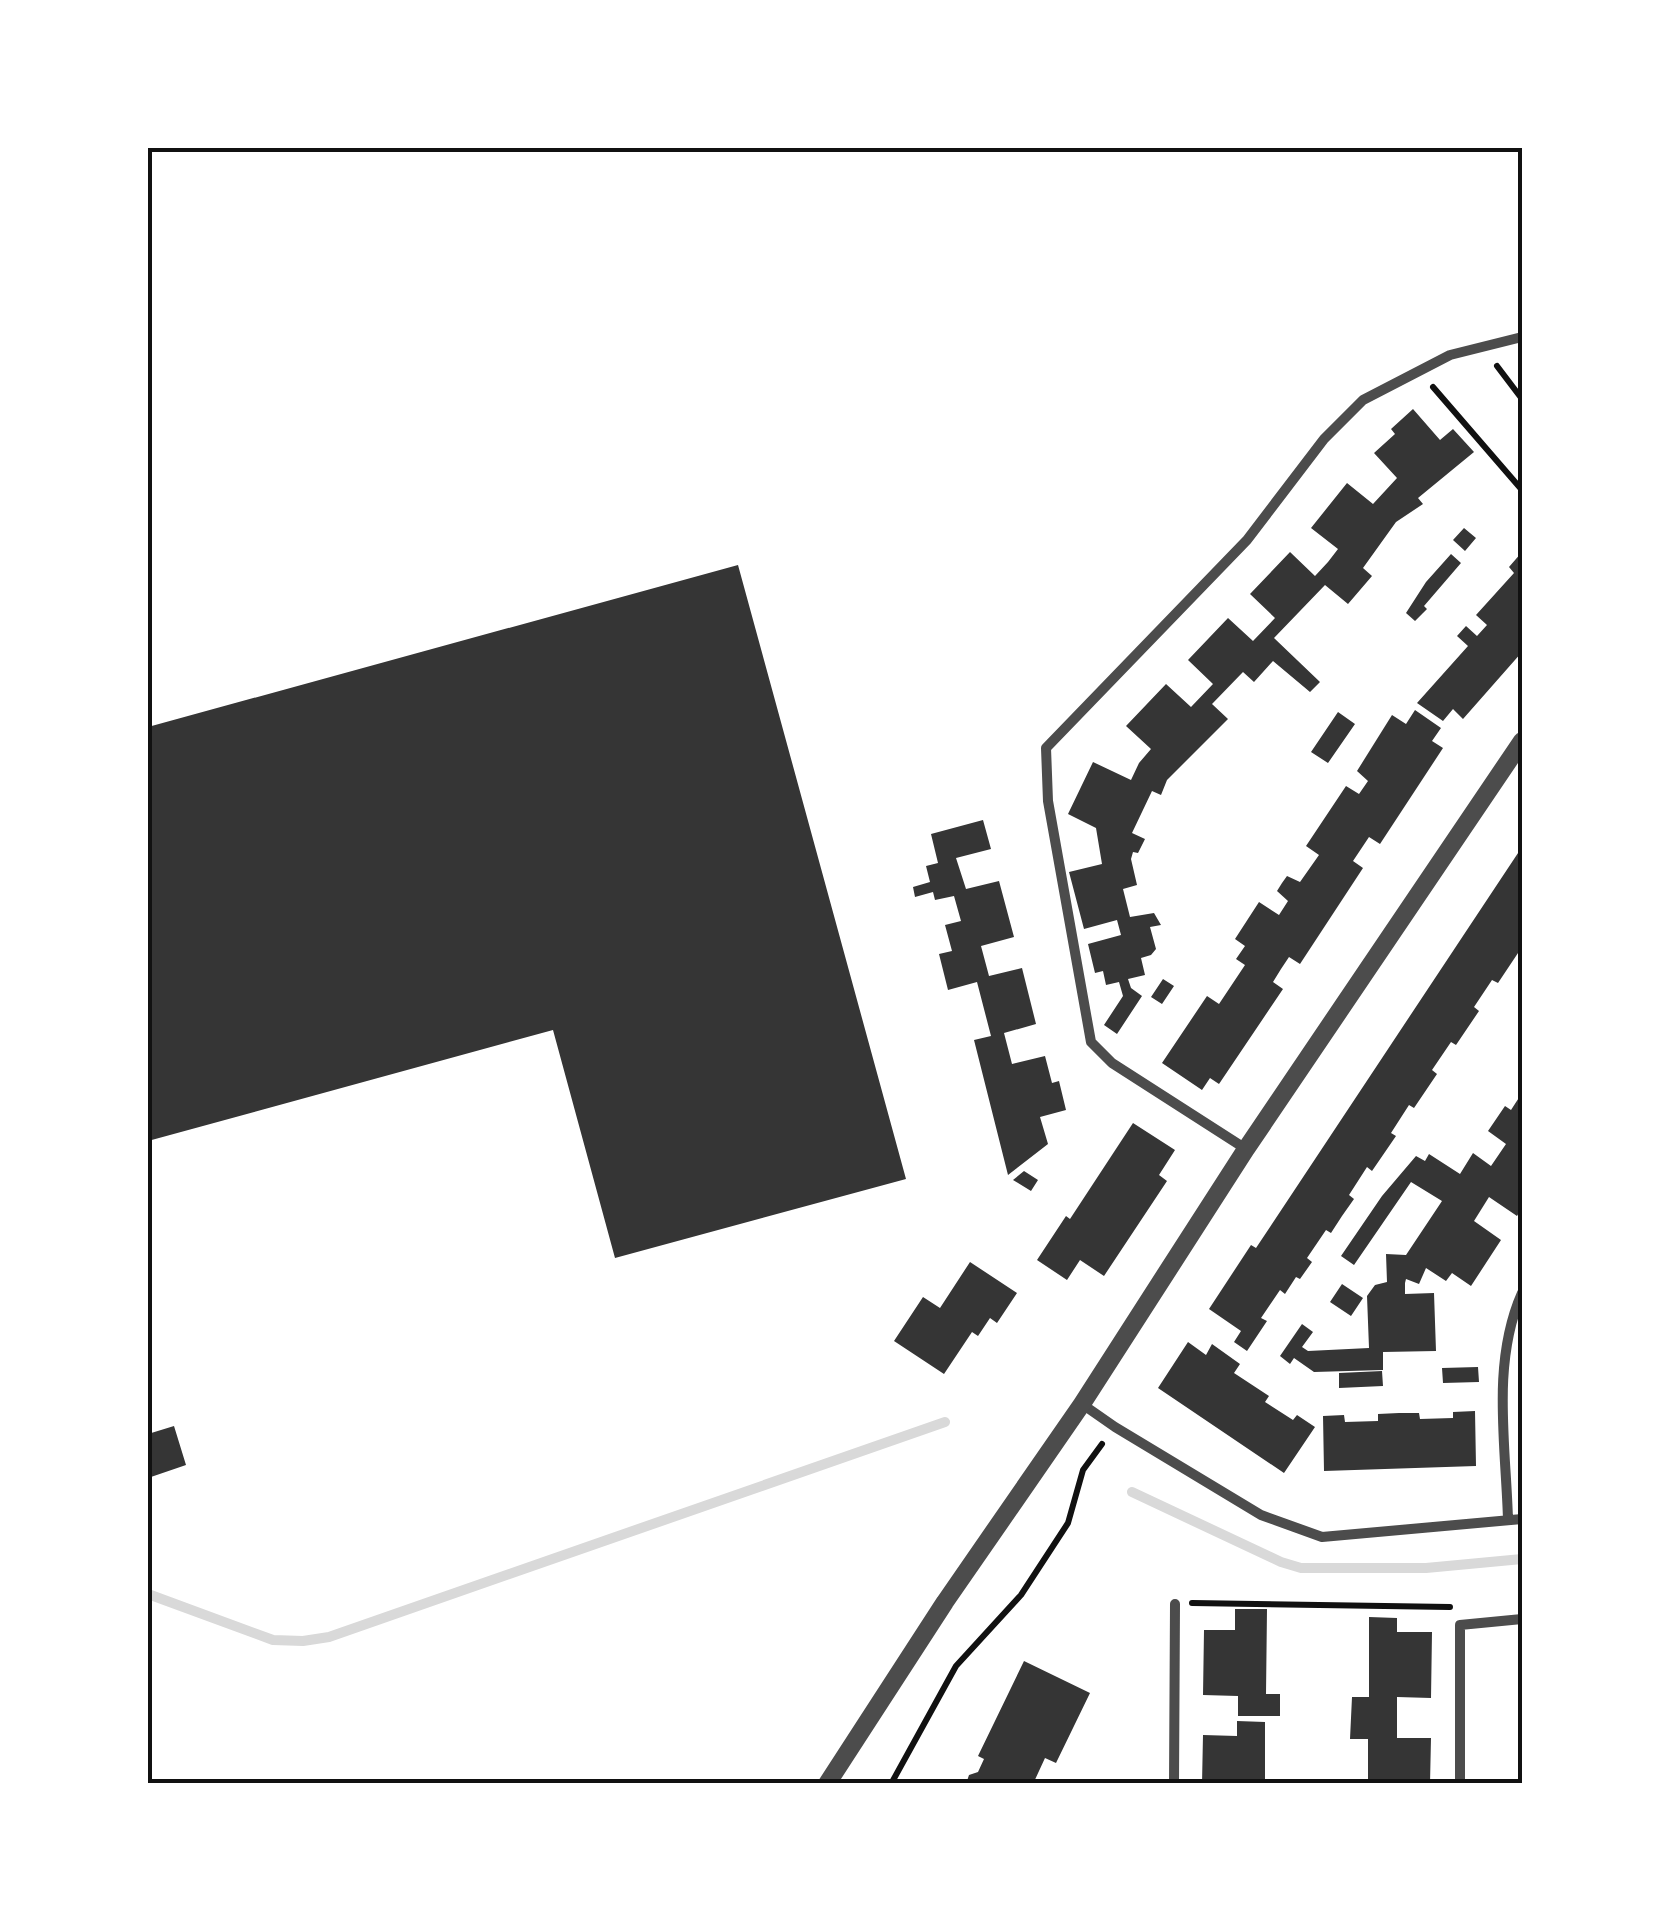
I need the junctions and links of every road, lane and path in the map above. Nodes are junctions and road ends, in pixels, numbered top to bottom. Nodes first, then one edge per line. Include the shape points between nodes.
1 (1522, 337) edge
2 (1484, 349) junction
3 (1420, 372) junction
4 (1522, 399) edge
5 (1522, 490) edge
6 (1522, 741) edge
7 (1246, 1149) junction
8 (1522, 1293) edge
9 (1082, 1404) junction
10 (1115, 1427) junction
11 (1522, 1519) edge
12 (1508, 1520) junction
13 (1175, 1604) joint
14 (1522, 1619) edge
15 (1460, 1625) junction
16 (846, 1758) junction
17 (827, 1784) edge
18 (844, 1784) edge
19 (891, 1784) edge
20 (1174, 1784) edge
21 (1460, 1784) edge

1 - 2 street
2 - 3 street via 1450,355
2 - 4 path
3 - 5 path
3 - 7 street via 1363,400 1324,439 1246,540 1046,748 1048,801 1091,1042 1112,1063
6 - 7 street
7 - 9 street
8 - 12 street via 1503,1355
9 - 10 street
9 - 16 street
10 - 12 street via 1262,1514 1322,1538
10 - 19 path via 1083,1470 1068,1523 1021,1595 956,1666
11 - 12 street
13 - 15 path via 1452,1608
13 - 20 street
14 - 15 street
15 - 21 street
16 - 17 street
16 - 18 street

